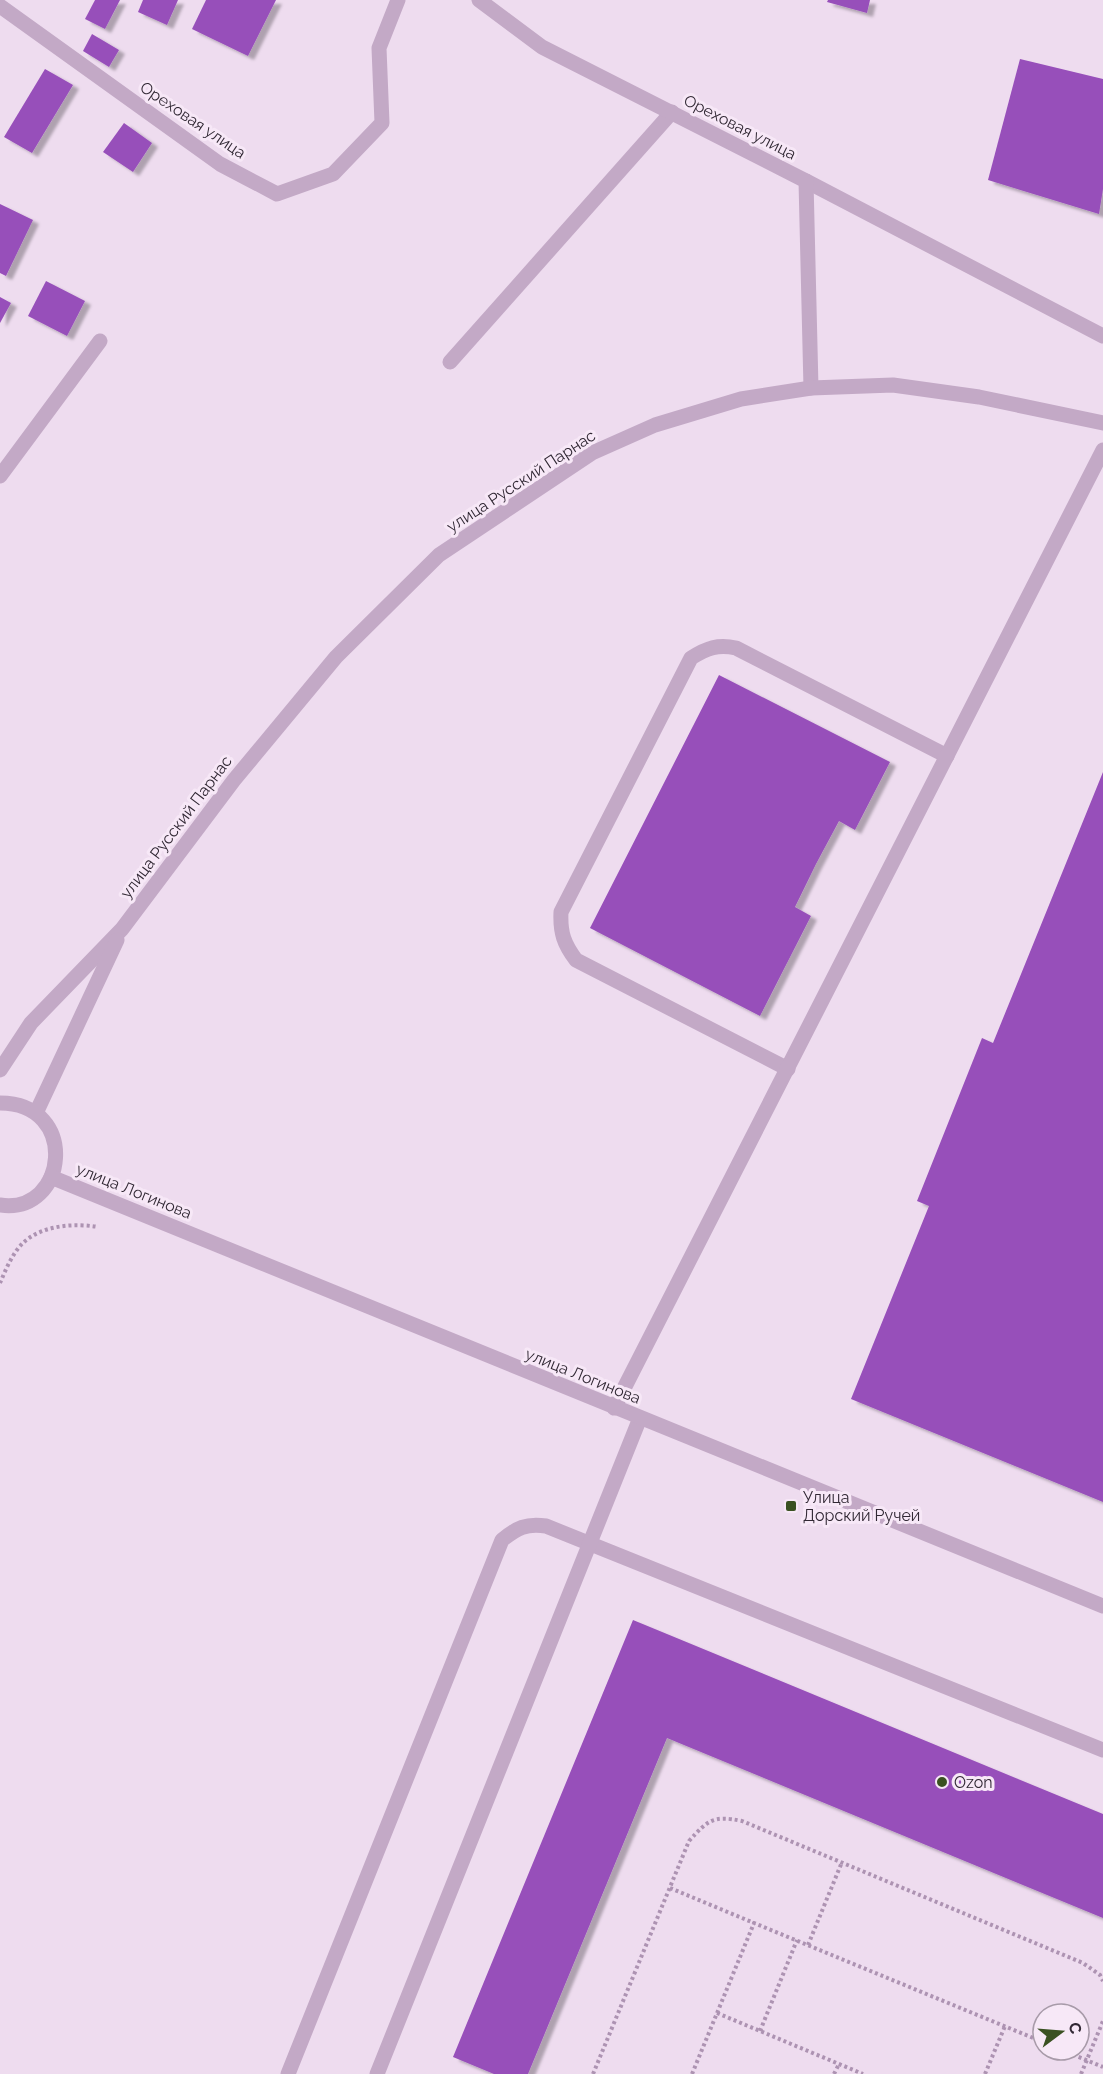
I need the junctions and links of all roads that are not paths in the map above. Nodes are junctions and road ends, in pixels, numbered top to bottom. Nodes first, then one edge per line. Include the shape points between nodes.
1 (398, 0) edge
2 (479, 0) edge
3 (0, 6) edge
4 (672, 112) junction
5 (806, 181) junction
6 (1103, 336) edge
7 (100, 341) dead end
8 (450, 362) dead end
9 (811, 388) junction
10 (1103, 423) edge
11 (1103, 450) edge
12 (0, 476) edge
13 (947, 756) junction
14 (122, 929) junction
15 (788, 1069) junction
16 (0, 1070) edge
17 (0, 1103) edge
18 (36, 1113) junction
19 (51, 1177) junction
20 (0, 1205) edge
21 (614, 1408) junction
22 (640, 1418) junction
23 (590, 1543) junction
24 (1103, 1606) edge
25 (1103, 1750) edge
26 (288, 2074) edge
27 (377, 2074) edge

1 - 3 street, Ореховая улица via 379,48 382,123 333,174 277,194 220,164
2 - 4 street, Ореховая улица via 542,47
4 - 5 street, Ореховая улица
4 - 8 street
5 - 6 street
5 - 9 street, Ореховая улица
7 - 12 street
9 - 10 street, улица Русский Парнас via 893,385 979,397
9 - 14 street, улица Русский Парнас via 741,399 655,425 592,453 439,555 336,657 234,780
11 - 13 street
13 - 15 street
13 - 15 street via 736,648 706,648 691,658 561,912 565,944 576,960
14 - 16 street, улица Русский Парнас via 31,1023
14 - 18 street, улица Русский Парнас
15 - 21 street
17 - 18 street
18 - 19 street via 56,1145
19 - 20 street via 41,1192 30,1199
19 - 21 street, улица Логинова
21 - 22 street, улица Логинова
22 - 23 street
22 - 24 street, улица Логинова
23 - 25 street
23 - 26 street via 531,1524 517,1528 502,1540
23 - 27 street

